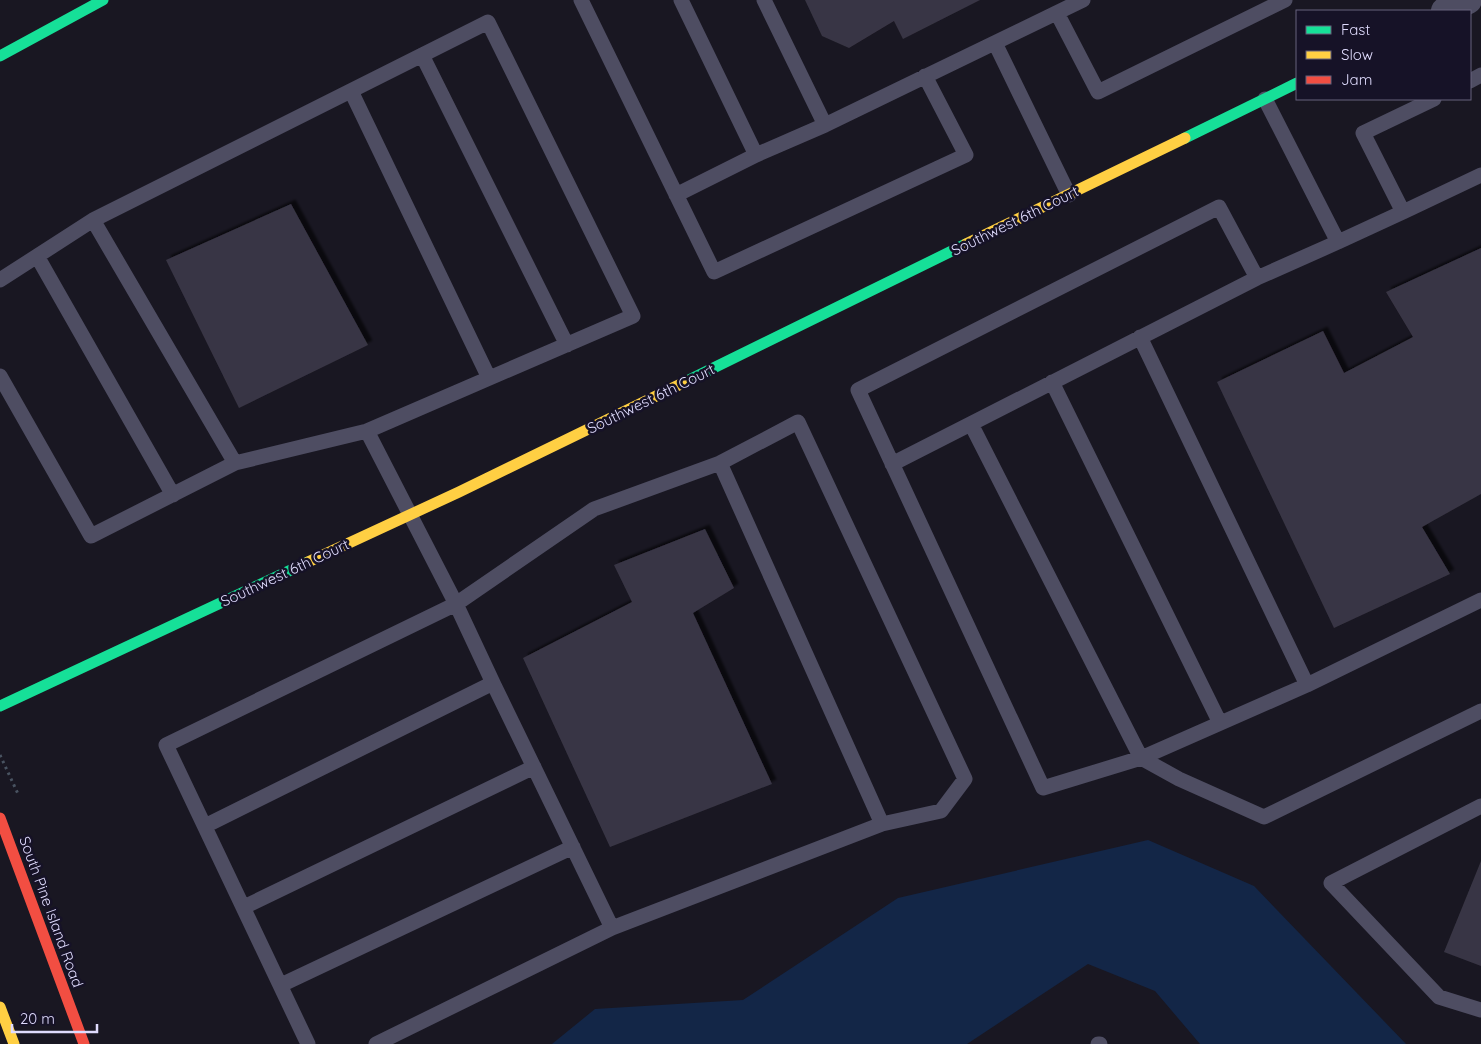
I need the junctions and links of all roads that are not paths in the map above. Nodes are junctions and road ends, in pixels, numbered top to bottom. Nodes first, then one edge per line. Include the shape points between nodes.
1 (103, 0) edge
2 (581, 0) edge
3 (682, 0) edge
4 (764, 0) edge
5 (1083, 0) edge
6 (1285, 0) edge
7 (1468, 0) edge
8 (1447, 10) edge
9 (1057, 13) junction
10 (995, 43) junction
11 (422, 55) junction
12 (0, 56) edge
13 (925, 76) junction
14 (1296, 84) edge
15 (351, 91) junction
16 (1265, 99) junction
17 (1432, 100) edge
18 (826, 124) junction
19 (756, 154) junction
20 (1481, 175) edge
21 (676, 195) junction
22 (1069, 195) junction
23 (1403, 212) junction
24 (93, 220) junction
25 (1338, 242) junction
26 (37, 256) junction
27 (1257, 278) junction
28 (0, 280) edge
29 (1140, 337) junction
30 (567, 345) junction
31 (0, 376) edge
32 (489, 378) junction
33 (1052, 382) junction
34 (971, 424) junction
35 (366, 431) junction
36 (235, 463) junction
37 (720, 463) junction
38 (892, 464) junction
39 (173, 494) junction
40 (410, 515) junction
41 (1481, 600) edge
42 (456, 604) junction
43 (493, 683) junction
44 (1307, 685) junction
45 (0, 706) edge
46 (1481, 710) edge
47 (1220, 723) junction
48 (1141, 758) junction
49 (534, 767) junction
50 (1481, 806) edge
51 (0, 818) edge
52 (882, 824) junction
53 (205, 826) junction
54 (573, 847) junction
55 (244, 908) junction
56 (612, 928) junction
57 (281, 985) junction
58 (0, 1007) edge
59 (1481, 1010) edge
60 (14, 1044) edge
61 (84, 1044) edge
62 (308, 1044) edge
63 (376, 1044) edge

1 - 12 street
2 - 21 lane
3 - 19 lane
4 - 18 lane
5 - 9 lane
6 - 9 lane via 1098,92
7 - 8 street
9 - 10 lane
10 - 13 lane
10 - 22 lane
11 - 15 lane
11 - 30 lane
11 - 30 lane via 488,22 633,316
13 - 18 lane
13 - 21 lane via 966,155 714,272
14 - 16 street, Southwest 6th Court
15 - 24 lane
15 - 32 lane
16 - 22 street, Southwest 6th Court
16 - 25 lane
17 - 23 lane via 1364,133
18 - 19 lane
19 - 21 lane
20 - 23 lane
22 - 40 street, Southwest 6th Court
23 - 25 lane
24 - 26 lane
24 - 36 lane
25 - 27 lane
26 - 28 lane
26 - 39 lane
27 - 29 lane
27 - 38 lane via 1218,207 858,390
29 - 33 lane
29 - 44 lane
30 - 32 lane
31 - 39 lane via 91,536
32 - 35 lane
33 - 34 lane
33 - 47 lane
34 - 38 lane
34 - 48 lane
35 - 36 lane
35 - 40 lane
36 - 39 lane
37 - 42 lane via 594,509
37 - 52 lane
37 - 52 lane via 798,422 965,779 941,811
38 - 48 lane via 1043,788
40 - 42 lane
40 - 45 street, Southwest 6th Court
41 - 44 lane
42 - 43 lane
42 - 53 lane via 166,745
43 - 49 lane
43 - 53 lane
44 - 47 lane
46 - 48 lane via 1264,816 1179,779
47 - 48 lane
49 - 54 lane
49 - 55 lane
50 - 59 lane via 1331,883 1439,998
51 - 61 street, South Pine Island Road
52 - 56 lane
53 - 55 lane
54 - 56 lane
54 - 57 lane
55 - 57 lane
56 - 63 lane
57 - 62 lane
58 - 60 street

